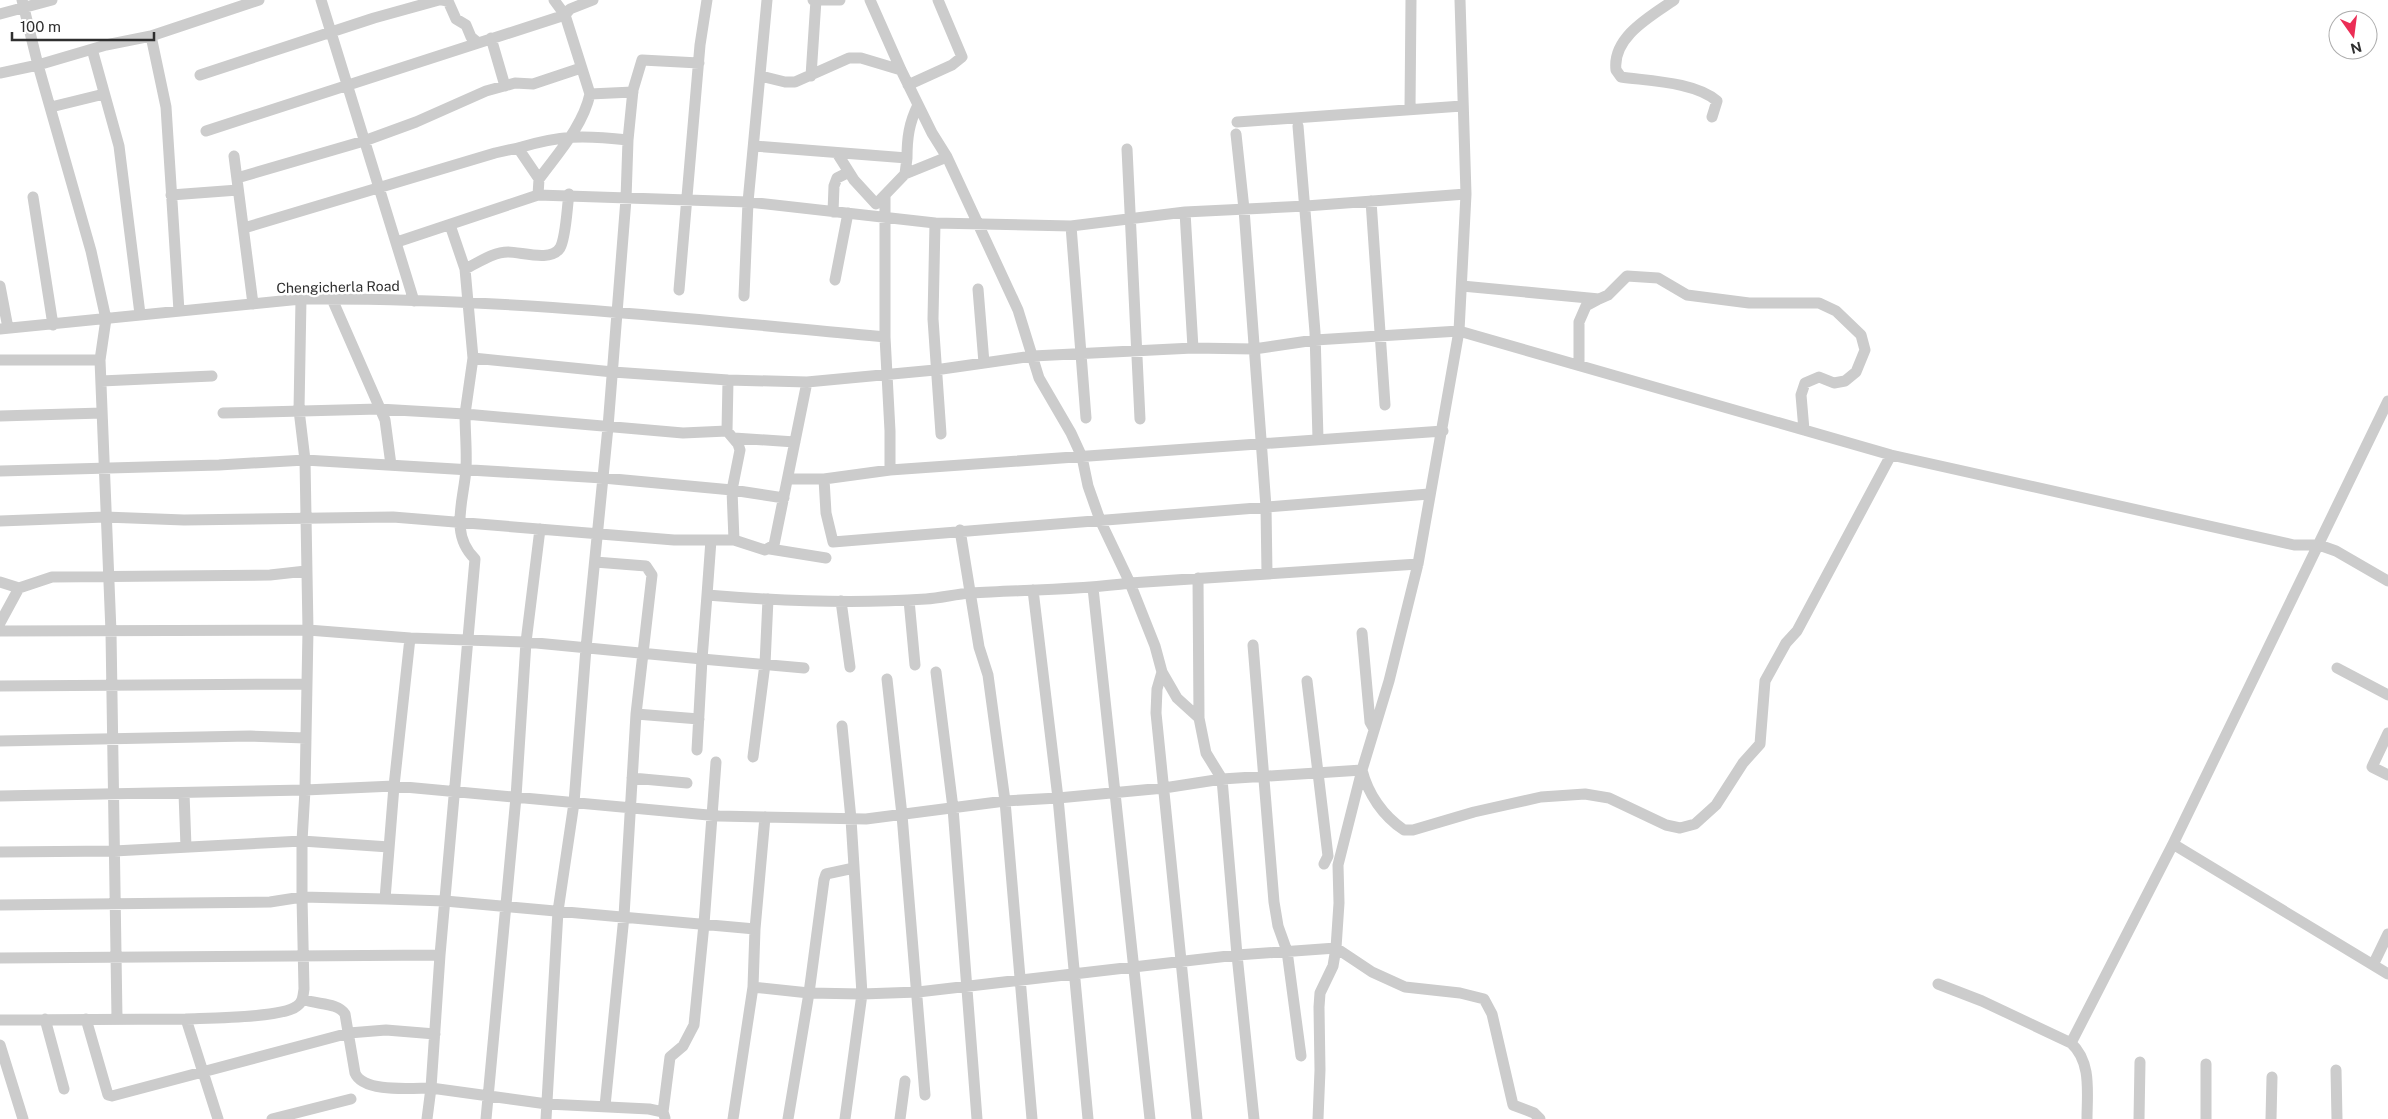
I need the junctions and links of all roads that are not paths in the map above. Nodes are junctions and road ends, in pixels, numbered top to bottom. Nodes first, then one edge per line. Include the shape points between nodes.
1 (52, 0) edge
2 (259, 0) edge
3 (321, 0) edge
4 (445, 0) edge
5 (554, 0) edge
6 (593, 0) edge
7 (707, 0) edge
8 (767, 0) edge
9 (814, 0) edge
10 (840, 0) edge
11 (870, 0) edge
12 (938, 0) edge
13 (1412, 0) edge
14 (1460, 0) edge
15 (1674, 0) edge
16 (23, 4) edge
17 (0, 14) edge
18 (564, 15) junction
19 (332, 33) junction
20 (151, 36) junction
21 (491, 38) junction
22 (477, 42) junction
23 (92, 49) junction
24 (699, 63) junction
25 (38, 65) junction
26 (581, 68) junction
27 (901, 70) junction
28 (0, 73) edge
29 (200, 75) dead end
30 (761, 76) junction
31 (811, 76) junction
32 (908, 85) junction
33 (505, 86) junction
34 (346, 87) junction
35 (633, 92) junction
36 (104, 94) junction
37 (590, 94) junction
38 (918, 105) junction
39 (1462, 106) junction
40 (51, 107) junction
41 (1410, 109) junction
42 (1712, 117) dead end
43 (1237, 122) dead end
44 (1298, 126) dead end
45 (206, 131) dead end
46 (1236, 134) dead end
47 (570, 136) junction
48 (628, 140) junction
49 (364, 141) junction
50 (754, 146) junction
51 (518, 148) junction
52 (1127, 149) dead end
53 (837, 153) junction
54 (234, 156) dead end
55 (947, 157) junction
56 (907, 158) junction
57 (849, 172) junction
58 (905, 174) junction
59 (237, 178) junction
60 (539, 179) junction
61 (380, 188) junction
62 (238, 190) junction
63 (569, 194) junction
64 (1466, 194) junction
65 (171, 195) junction
66 (538, 195) junction
67 (885, 196) junction
68 (33, 197) dead end
69 (626, 199) junction
70 (688, 200) junction
71 (1370, 201) junction
72 (748, 202) junction
73 (876, 204) junction
74 (1306, 206) junction
75 (1244, 209) junction
76 (833, 212) junction
77 (1185, 212) junction
78 (848, 213) junction
79 (865, 215) junction
80 (886, 217) junction
81 (1130, 220) junction
82 (935, 223) junction
83 (450, 226) junction
84 (979, 226) junction
85 (1071, 226) junction
86 (244, 228) junction
87 (397, 242) junction
88 (465, 268) junction
89 (835, 280) dead end
90 (0, 286) edge
91 (1462, 286) junction
92 (978, 289) dead end
93 (679, 290) dead end
94 (744, 296) dead end
95 (301, 299) junction
96 (332, 299) junction
97 (1599, 299) junction
98 (414, 301) junction
99 (469, 303) junction
100 (253, 304) junction
101 (179, 311) junction
102 (140, 314) junction
103 (617, 314) junction
104 (106, 319) junction
105 (53, 325) junction
106 (4, 328) edge
107 (1459, 331) junction
108 (1380, 335) junction
109 (885, 337) junction
110 (1315, 340) junction
111 (1193, 348) junction
112 (1254, 349) junction
113 (1136, 350) junction
114 (1082, 353) junction
115 (1033, 356) junction
116 (473, 358) junction
117 (0, 360) edge
118 (100, 360) junction
119 (984, 363) junction
120 (1579, 365) junction
121 (935, 370) junction
122 (613, 372) junction
123 (887, 374) junction
124 (212, 376) dead end
125 (728, 380) junction
126 (101, 381) junction
127 (807, 382) junction
128 (2388, 401) edge
129 (1385, 405) dead end
130 (379, 409) junction
131 (299, 410) junction
132 (102, 413) junction
133 (223, 413) dead end
134 (465, 414) junction
135 (0, 416) edge
136 (1086, 418) dead end
137 (1140, 419) dead end
138 (608, 427) junction
139 (1804, 430) junction
140 (1443, 431) junction
141 (731, 434) junction
142 (941, 434) dead end
143 (1318, 439) junction
144 (795, 442) junction
145 (1260, 442) junction
146 (1891, 455) junction
147 (1082, 457) junction
148 (305, 460) junction
149 (391, 465) junction
150 (104, 468) junction
151 (466, 469) junction
152 (890, 470) junction
153 (0, 471) edge
154 (603, 478) junction
155 (788, 479) junction
156 (824, 479) junction
157 (732, 490) junction
158 (1429, 494) junction
159 (784, 498) junction
160 (1266, 507) junction
161 (105, 517) junction
162 (307, 518) junction
163 (1100, 520) junction
164 (0, 521) edge
165 (459, 522) junction
166 (540, 529) junction
167 (960, 530) junction
168 (598, 534) junction
169 (711, 540) junction
170 (734, 540) junction
171 (2319, 545) junction
172 (770, 549) junction
173 (826, 558) dead end
174 (595, 562) junction
175 (1418, 564) junction
176 (306, 571) junction
177 (1267, 573) junction
178 (108, 578) junction
179 (1198, 578) junction
180 (2388, 580) edge
181 (0, 582) edge
182 (1130, 583) junction
183 (19, 588) junction
184 (1093, 588) junction
185 (1034, 590) junction
186 (969, 594) junction
187 (707, 595) junction
188 (768, 599) junction
189 (909, 600) junction
190 (841, 601) junction
191 (0, 623) edge
192 (308, 630) junction
193 (0, 631) edge
194 (111, 632) junction
195 (1362, 633) dead end
196 (410, 638) junction
197 (467, 640) junction
198 (526, 642) junction
199 (1253, 645) dead end
200 (586, 648) junction
201 (643, 654) junction
202 (702, 659) junction
203 (765, 664) junction
204 (914, 664) dead end
205 (850, 667) dead end
206 (804, 668) dead end
207 (2337, 668) dead end
208 (936, 672) dead end
209 (1162, 672) junction
210 (887, 678) dead end
211 (1308, 681) dead end
212 (307, 684) junction
213 (0, 686) edge
214 (112, 686) junction
215 (2388, 695) edge
216 (636, 714) junction
217 (1199, 718) junction
218 (699, 719) junction
219 (842, 726) dead end
220 (1374, 729) junction
221 (2388, 733) edge
222 (306, 738) junction
223 (112, 739) junction
224 (0, 741) edge
225 (697, 750) dead end
226 (753, 757) dead end
227 (716, 762) dead end
228 (1362, 770) junction
229 (1318, 774) junction
230 (2388, 775) edge
231 (632, 778) junction
232 (1263, 778) junction
233 (1222, 779) junction
234 (687, 783) dead end
235 (394, 786) junction
236 (1164, 788) junction
237 (305, 790) junction
238 (455, 792) junction
239 (1115, 792) junction
240 (184, 793) junction
241 (113, 794) junction
242 (0, 796) edge
243 (516, 797) junction
244 (1058, 798) junction
245 (1005, 800) junction
246 (574, 803) junction
247 (630, 808) junction
248 (953, 808) junction
249 (713, 815) junction
250 (902, 815) junction
251 (765, 817) junction
252 (851, 819) junction
253 (302, 841) junction
254 (2173, 844) junction
255 (389, 847) junction
256 (186, 848) junction
257 (114, 851) junction
258 (0, 852) edge
259 (1324, 864) dead end
260 (854, 868) junction
261 (302, 898) junction
262 (385, 899) junction
263 (445, 901) junction
264 (115, 904) junction
265 (0, 905) edge
266 (506, 906) junction
267 (558, 911) junction
268 (624, 916) junction
269 (704, 924) junction
270 (754, 929) junction
271 (2388, 934) edge
272 (1336, 948) junction
273 (1287, 951) junction
274 (2388, 951) edge
275 (302, 955) junction
276 (440, 955) junction
277 (1237, 955) junction
278 (116, 956) junction
279 (0, 958) edge
280 (1181, 961) junction
281 (1134, 968) junction
282 (2380, 969) edge
283 (1073, 975) junction
284 (1019, 979) junction
285 (1938, 984) dead end
286 (753, 987) junction
287 (968, 987) junction
288 (918, 992) junction
289 (809, 993) junction
290 (862, 994) junction
291 (303, 999) junction
292 (117, 1018) junction
293 (46, 1019) junction
294 (86, 1019) junction
295 (186, 1019) junction
296 (0, 1020) edge
297 (349, 1034) junction
298 (435, 1034) junction
299 (2070, 1043) junction
300 (0, 1045) edge
301 (1300, 1056) dead end
302 (2140, 1062) dead end
303 (2206, 1064) dead end
304 (2336, 1070) dead end
305 (202, 1071) junction
306 (2272, 1077) dead end
307 (905, 1080) dead end
308 (431, 1088) junction
309 (64, 1089) dead end
310 (925, 1095) dead end
311 (488, 1096) junction
312 (351, 1098) dead end
313 (547, 1104) junction
314 (605, 1106) junction
315 (664, 1116) edge
316 (23, 1119) edge
317 (218, 1119) edge
318 (272, 1119) edge
319 (427, 1119) edge
320 (486, 1119) edge
321 (546, 1119) edge
322 (733, 1119) edge
323 (788, 1119) edge
324 (845, 1119) edge
325 (900, 1119) edge
326 (977, 1119) edge
327 (1032, 1119) edge
328 (1088, 1119) edge
329 (1150, 1119) edge
330 (1197, 1119) edge
331 (1254, 1119) edge
332 (1318, 1119) edge
333 (1540, 1119) edge
334 (2088, 1119) edge
335 (2139, 1119) edge
336 (2206, 1119) edge
337 (2271, 1119) edge
338 (2336, 1119) edge

1 - 16 street
2 - 20 street
3 - 19 street
4 - 19 street via 374,18
4 - 22 street via 456,19 466,25 470,37
5 - 18 street
6 - 18 street via 570,9
7 - 24 street
8 - 30 street
9 - 10 street
9 - 31 street
11 - 27 street
12 - 32 street via 962,57
13 - 41 street
14 - 39 street
15 - 42 street via 1632,30 1622,44 1616,70 1621,77 1684,86 1712,97 1717,101
16 - 17 street
16 - 25 street
18 - 21 street
18 - 26 street
19 - 29 street
19 - 34 street
20 - 23 street
20 - 65 street via 166,107
21 - 22 street
21 - 33 street
22 - 34 street
23 - 25 street
23 - 36 street
24 - 35 street via 642,60
24 - 70 street
25 - 28 street
25 - 40 street
26 - 33 street via 533,84
26 - 37 street
27 - 31 street via 861,58 849,58
27 - 32 street
30 - 31 street via 786,82
30 - 50 street
32 - 38 street
33 - 49 street
34 - 45 street
34 - 49 street
35 - 37 street
35 - 48 street
36 - 40 street
36 - 102 street via 119,146
37 - 47 street
38 - 55 street
38 - 56 street via 910,121
39 - 41 street
39 - 64 street
40 - 104 street via 91,251
41 - 43 street
44 - 74 street
46 - 75 street
47 - 48 street
47 - 51 street via 545,139
47 - 60 street
48 - 69 street
49 - 59 street
49 - 61 street
50 - 53 street
50 - 72 street
51 - 60 street
51 - 61 street
52 - 81 street
53 - 56 street
53 - 57 street
54 - 59 street
55 - 58 street
55 - 84 street
56 - 58 street
57 - 73 street
57 - 76 street via 837,178
58 - 67 street
59 - 62 street
60 - 66 street
61 - 86 street
61 - 87 street
62 - 65 street
62 - 86 street
63 - 66 street
63 - 69 street
63 - 88 street via 563,243 558,250 541,255 500,253
64 - 71 street
64 - 91 street
65 - 101 street
66 - 83 street
67 - 73 street
67 - 80 street
68 - 105 street
69 - 70 street
69 - 103 street
70 - 72 street
70 - 93 street
71 - 74 street
71 - 108 street
72 - 76 street
72 - 94 street
73 - 79 street
74 - 75 street
74 - 110 street
75 - 77 street
75 - 112 street
76 - 78 street
77 - 81 street
77 - 111 street
78 - 79 street
78 - 89 street
79 - 80 street
80 - 82 street
80 - 109 street
81 - 85 street
81 - 113 street
82 - 84 street
82 - 121 street
83 - 87 street
83 - 88 street
84 - 85 street
84 - 115 street via 1018,310
85 - 114 street
86 - 100 street
87 - 98 street
88 - 99 street
90 - 106 street
91 - 97 street
91 - 107 street
92 - 119 street
95 - 96 street, Chengicherla Road
95 - 100 street, Chengicherla Road
95 - 131 street
96 - 98 street, Chengicherla Road
96 - 130 street
97 - 120 street via 1586,306 1579,322
97 - 139 street via 1608,295 1627,276 1644,276 1664,280 1687,295 1749,303 1819,303 1836,311 1861,334 1865,350 1856,372 1846,381 1834,383 1819,377 1805,383 1801,395
98 - 99 street, Chengicherla Road
99 - 103 street, Chengicherla Road
99 - 116 street
100 - 101 street, Chengicherla Road
101 - 102 street, Chengicherla Road
102 - 104 street, Chengicherla Road
103 - 109 street, Chengicherla Road
103 - 122 street
104 - 105 street, Chengicherla Road
104 - 118 street
105 - 106 street, Chengicherla Road
107 - 108 street
107 - 120 street
107 - 140 street
108 - 110 street
108 - 129 street
109 - 123 street
110 - 112 street
110 - 143 street
111 - 112 street
111 - 113 street
112 - 145 street
113 - 114 street
113 - 137 street
114 - 115 street
114 - 136 street
115 - 119 street
115 - 147 street via 1039,378 1072,433
116 - 122 street
116 - 134 street
117 - 118 street
118 - 126 street
119 - 121 street
120 - 139 street
121 - 123 street
121 - 142 street
122 - 125 street
122 - 138 street
123 - 127 street
123 - 152 street
124 - 126 street
125 - 127 street
125 - 141 street
126 - 132 street
127 - 144 street
128 - 171 street
130 - 131 street
130 - 134 street
130 - 149 street via 386,420
131 - 133 street
131 - 148 street
132 - 135 street
132 - 150 street
134 - 138 street
134 - 151 street
138 - 141 street
138 - 154 street
139 - 146 street
140 - 143 street
140 - 158 street
141 - 144 street
141 - 157 street via 738,444 740,458
143 - 145 street
144 - 155 street
145 - 147 street
145 - 160 street
146 - 171 street via 2294,545
146 - 228 street via 1797,631 1786,643 1765,681 1760,744 1743,763 1716,805 1696,824 1680,828 1666,825 1609,798 1585,794 1541,797 1404,830 1376,803
147 - 152 street
147 - 163 street
148 - 149 street
148 - 150 street
148 - 162 street
149 - 151 street
150 - 153 street
150 - 161 street
151 - 154 street
151 - 165 street
152 - 156 street
154 - 157 street
154 - 168 street
155 - 156 street
155 - 159 street
156 - 167 street via 832,542
157 - 159 street
157 - 170 street
158 - 160 street
158 - 175 street
159 - 172 street via 774,545
160 - 163 street
160 - 177 street
161 - 162 street via 184,520
161 - 164 street
161 - 178 street
162 - 165 street via 393,517
162 - 176 street
163 - 167 street
163 - 182 street
165 - 166 street
165 - 197 street via 466,550 475,559
166 - 168 street
166 - 198 street
167 - 186 street
168 - 169 street
168 - 174 street
169 - 170 street
169 - 187 street
170 - 172 street
171 - 180 street
171 - 254 street
172 - 173 street
174 - 200 street
174 - 201 street via 646,566 651,571
175 - 177 street
175 - 220 street
176 - 178 street via 270,576
176 - 192 street
177 - 179 street
178 - 183 street via 52,577
178 - 194 street
179 - 182 street
179 - 217 street
181 - 183 street
182 - 184 street
182 - 209 street via 1156,646
183 - 191 street
184 - 185 street
184 - 239 street
185 - 186 street
185 - 244 street
186 - 189 street
186 - 245 street via 978,647 988,675
187 - 188 street
187 - 202 street
188 - 190 street
188 - 203 street
189 - 190 street
189 - 204 street
190 - 205 street
192 - 194 street
192 - 196 street
192 - 212 street
193 - 194 street
194 - 214 street
195 - 220 street via 1370,722
196 - 197 street
196 - 235 street
197 - 198 street
197 - 238 street
198 - 200 street
198 - 243 street
199 - 232 street
200 - 201 street
200 - 246 street
201 - 202 street
201 - 216 street
202 - 203 street
202 - 218 street
203 - 206 street
203 - 226 street
207 - 215 street
208 - 248 street
209 - 217 street via 1177,698
209 - 236 street via 1156,701
210 - 250 street
211 - 229 street
212 - 214 street
212 - 222 street
213 - 214 street
214 - 223 street
216 - 218 street
216 - 231 street
217 - 233 street via 1206,753
218 - 225 street
219 - 252 street
220 - 228 street
221 - 230 street via 2372,767
222 - 223 street
222 - 237 street
223 - 224 street
223 - 241 street
227 - 249 street
228 - 229 street
228 - 272 street via 1338,865
229 - 232 street
229 - 259 street via 1328,856
231 - 234 street
231 - 247 street
232 - 233 street
232 - 273 street via 1274,902
233 - 236 street
233 - 277 street
235 - 237 street
235 - 238 street
235 - 255 street
236 - 239 street
236 - 280 street
237 - 240 street
237 - 253 street
238 - 243 street
238 - 263 street
239 - 244 street
239 - 281 street
240 - 241 street
240 - 256 street
241 - 242 street
241 - 257 street
243 - 246 street
243 - 266 street
244 - 245 street
244 - 283 street
245 - 248 street
245 - 284 street
246 - 247 street
246 - 267 street
247 - 249 street
247 - 268 street
248 - 250 street
248 - 287 street
249 - 251 street
249 - 269 street
250 - 252 street
250 - 288 street
251 - 252 street
251 - 270 street
252 - 260 street
253 - 255 street
253 - 256 street
253 - 261 street
254 - 282 street
254 - 299 street
255 - 262 street
256 - 257 street
257 - 258 street
257 - 264 street
260 - 289 street via 826,874
260 - 290 street
261 - 262 street
261 - 264 street via 270,902
261 - 275 street
262 - 263 street
263 - 266 street
263 - 276 street
264 - 265 street
264 - 278 street
266 - 267 street
266 - 311 street
267 - 268 street
267 - 313 street
268 - 269 street
268 - 314 street
269 - 270 street
269 - 315 street via 694,1025 682,1046 670,1057
270 - 286 street
271 - 282 street
272 - 273 street
272 - 332 street via 1333,966 1320,994
272 - 333 street via 1372,972 1404,987 1484,999 1492,1014 1513,1105 1534,1113
273 - 277 street
273 - 301 street
274 - 282 street
275 - 276 street
275 - 278 street
275 - 291 street
276 - 298 street
277 - 280 street
277 - 331 street
278 - 279 street
278 - 292 street
280 - 281 street
280 - 330 street
281 - 283 street
281 - 329 street
283 - 284 street
283 - 328 street
284 - 287 street
284 - 327 street
285 - 299 street via 1982,1000
286 - 289 street
286 - 322 street
287 - 288 street
287 - 326 street
288 - 290 street
288 - 310 street
289 - 290 street
289 - 323 street
290 - 324 street
291 - 295 street via 299,1006 278,1013
291 - 297 street via 343,1010
292 - 294 street
292 - 295 street
293 - 294 street
293 - 296 street
293 - 309 street
294 - 305 street via 110,1096
295 - 305 street
297 - 298 street via 386,1030
297 - 305 street
297 - 308 street via 355,1073 363,1084
298 - 308 street
299 - 334 street via 2082,1054 2086,1070
300 - 316 street
302 - 335 street
303 - 336 street
304 - 338 street
305 - 317 street
306 - 337 street
307 - 325 street
308 - 311 street
308 - 319 street
311 - 313 street
311 - 320 street
312 - 318 street
313 - 314 street
313 - 321 street
314 - 315 street via 649,1109

